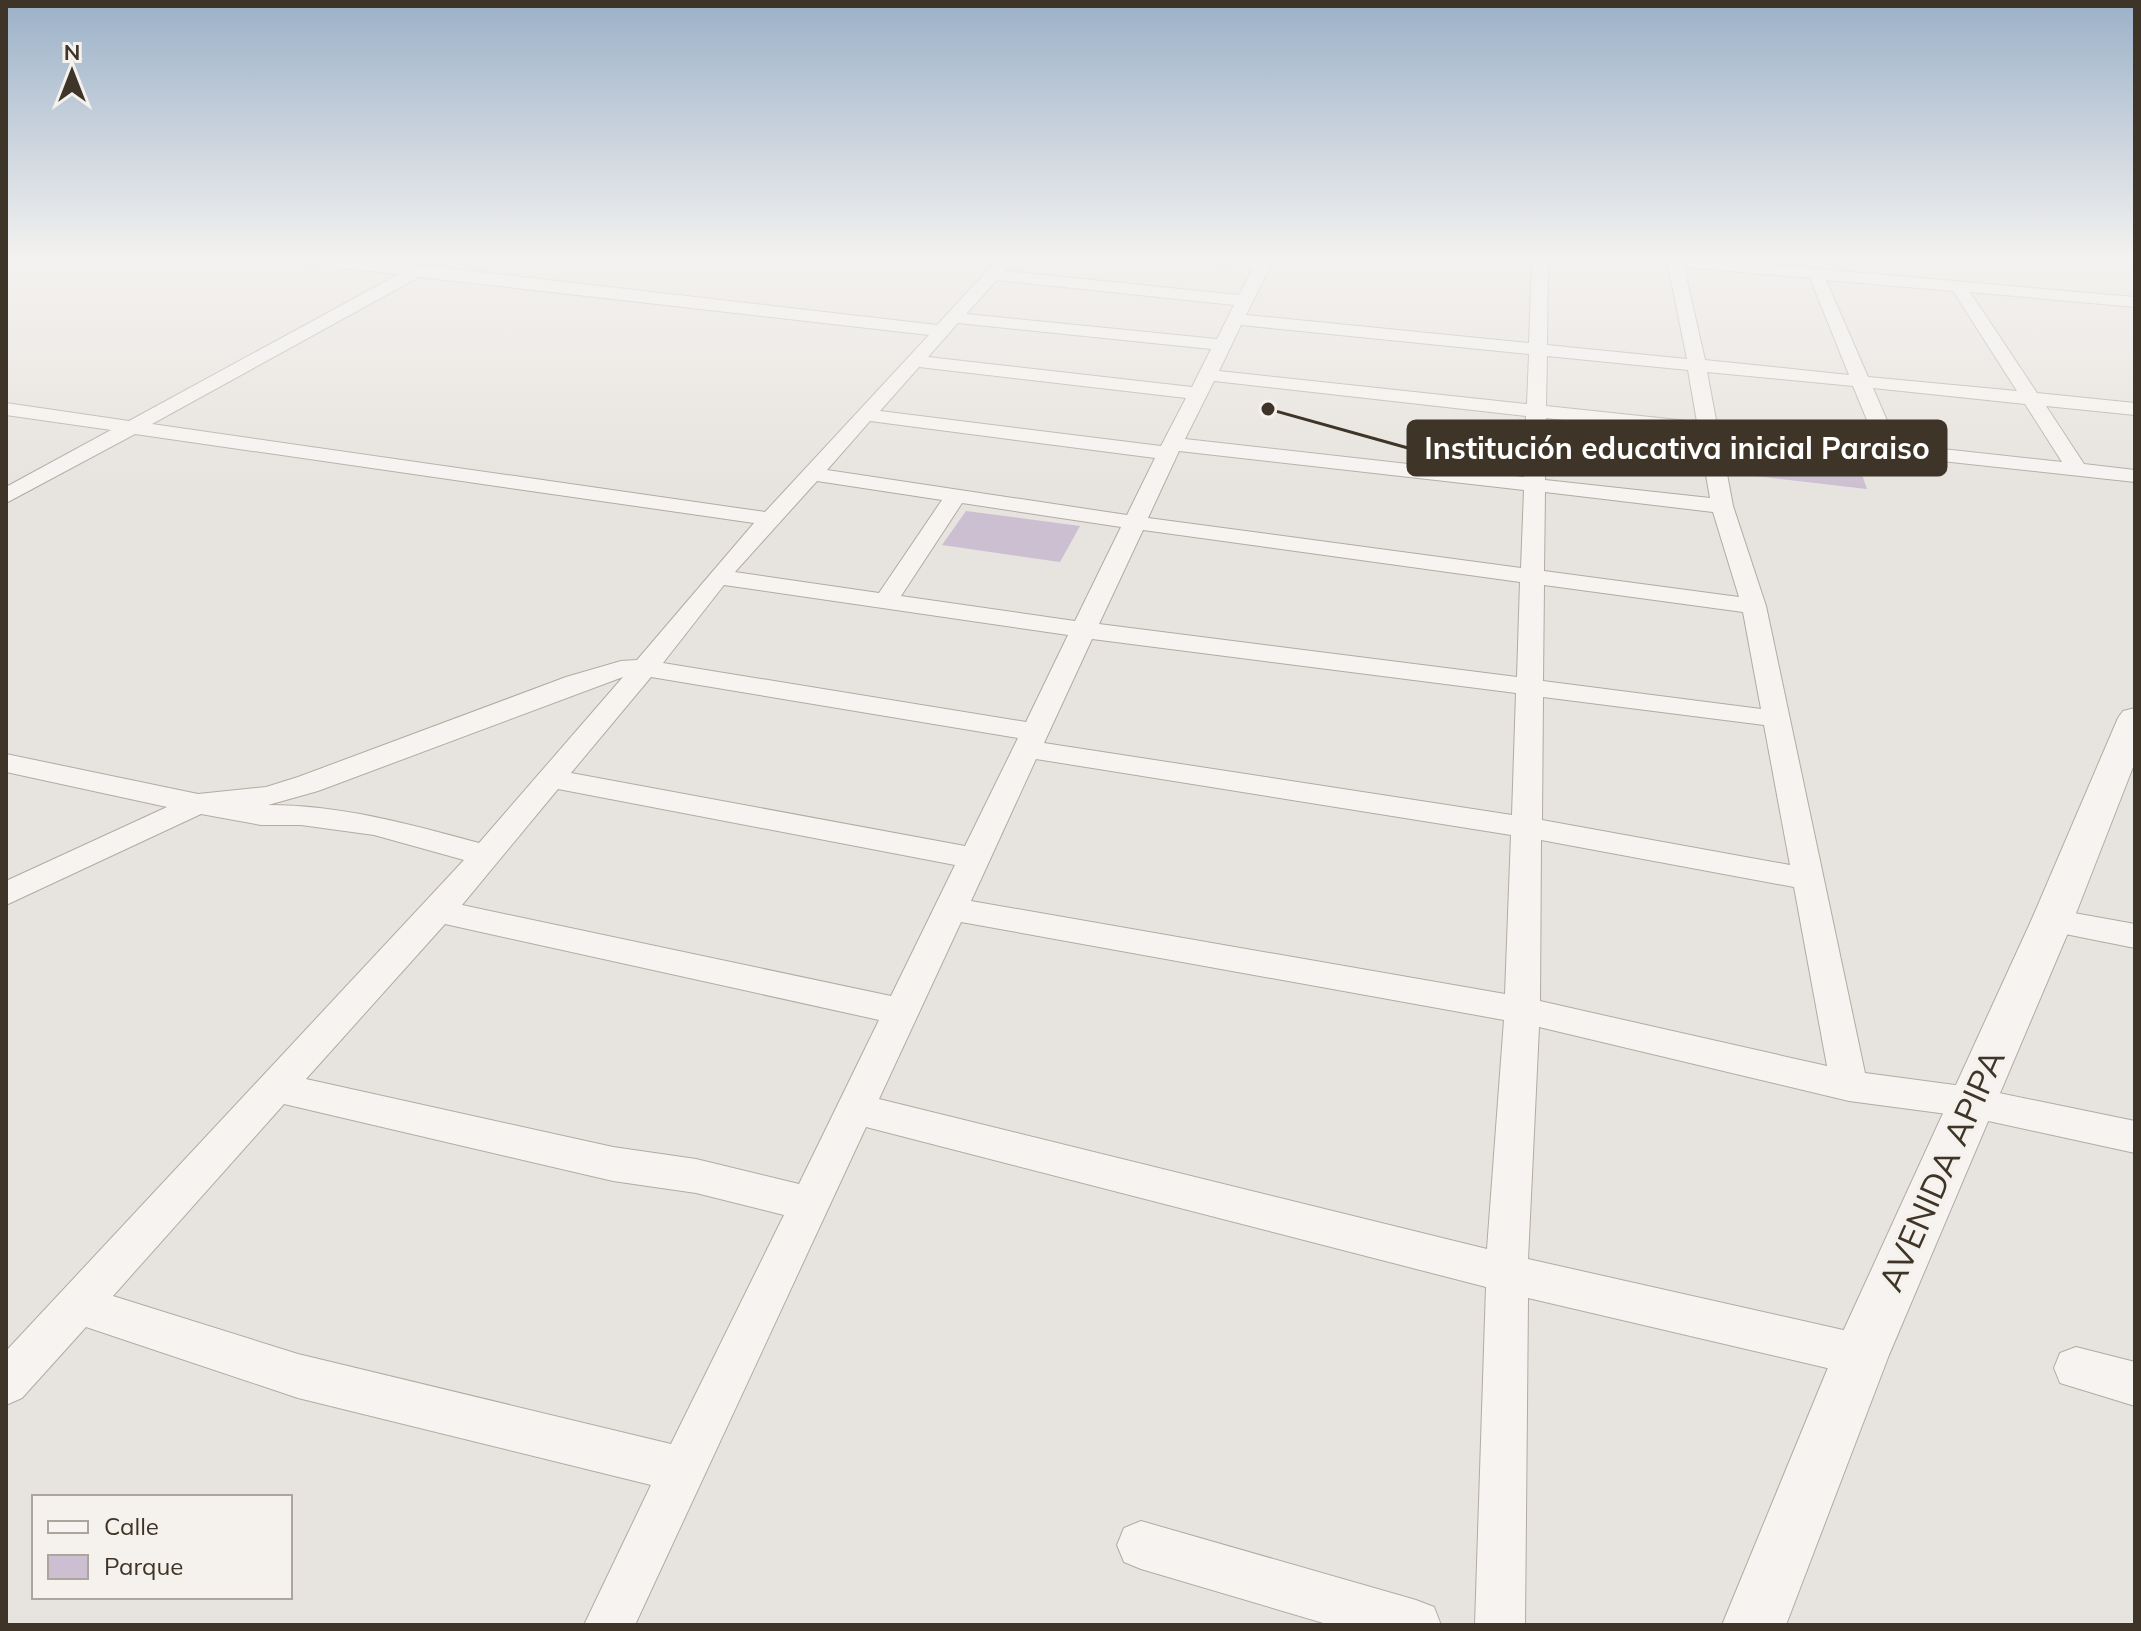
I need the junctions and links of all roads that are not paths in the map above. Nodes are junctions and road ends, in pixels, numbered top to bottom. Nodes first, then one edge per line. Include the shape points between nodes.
1 (300, 335) edge
2 (940, 335) edge
3 (1227, 335) edge
4 (1381, 335) edge
5 (1537, 335) edge
6 (1691, 335) edge
7 (1840, 335) edge
8 (1991, 335) edge
9 (1537, 349) junction
10 (917, 361) junction
11 (1695, 364) junction
12 (1861, 382) junction
13 (1202, 384) junction
14 (2035, 400) junction
15 (6, 409) edge
16 (2135, 409) edge
17 (1534, 411) junction
18 (868, 415) junction
19 (132, 427) junction
20 (1708, 427) junction
21 (1888, 447) junction
22 (1171, 448) junction
23 (2077, 469) junction
24 (811, 474) junction
25 (2135, 476) edge
26 (1535, 485) junction
27 (956, 495) junction
28 (6, 496) edge
29 (1722, 506) junction
30 (770, 519) junction
31 (1136, 522) junction
32 (718, 577) junction
33 (1534, 577) junction
34 (886, 601) junction
35 (1754, 606) junction
36 (1085, 630) junction
37 (645, 668) junction
38 (1527, 689) junction
39 (2135, 718) edge
40 (1778, 719) junction
41 (1031, 741) junction
42 (6, 763) edge
43 (2125, 769) edge
44 (552, 779) junction
45 (198, 804) junction
46 (1525, 827) junction
47 (486, 855) junction
48 (974, 858) junction
49 (1809, 879) junction
50 (6, 894) edge
51 (951, 909) junction
52 (438, 911) junction
53 (2052, 921) junction
54 (2135, 936) edge
55 (1522, 1010) junction
56 (901, 1011) junction
57 (1849, 1086) junction
58 (278, 1088) junction
59 (1970, 1102) junction
60 (856, 1109) junction
61 (2135, 1137) edge
62 (810, 1204) junction
63 (1510, 1271) junction
64 (76, 1304) junction
65 (1861, 1355) junction
66 (2076, 1368) dead end
67 (6, 1383) edge
68 (2135, 1384) edge
69 (683, 1470) junction
70 (1141, 1545) dead end
71 (609, 1625) edge
72 (1416, 1625) edge
73 (1500, 1625) edge
74 (1754, 1625) edge

1 - 19 street
2 - 10 street
3 - 13 street
4 - 9 street
5 - 9 street
6 - 11 street
7 - 12 street
8 - 14 street
9 - 11 street
9 - 17 street
10 - 13 street
10 - 18 street
11 - 12 street
11 - 20 street
12 - 14 street
12 - 21 street
13 - 17 street
13 - 22 street
14 - 16 street
14 - 23 street
15 - 19 street
17 - 20 street
17 - 26 street
18 - 22 street
18 - 24 street
19 - 28 street
19 - 30 street
20 - 21 street
20 - 29 street
21 - 23 street
22 - 26 street
22 - 31 street
23 - 25 street
24 - 27 street
24 - 30 street
26 - 29 street
26 - 33 street
27 - 31 street
27 - 34 street
29 - 35 street
30 - 32 street
31 - 33 street
31 - 36 street
32 - 34 street
32 - 37 street
33 - 35 street
33 - 38 street
34 - 36 street
35 - 40 street
36 - 38 street
36 - 41 street
37 - 41 street
37 - 44 street
37 - 45 street via 621,669 575,683 308,784 267,796
38 - 40 street
38 - 46 street
39 - 43 street, AVENIDA APIPA
40 - 49 street
41 - 46 street
41 - 48 street
42 - 45 street
43 - 53 street, AVENIDA APIPA
44 - 47 street
44 - 48 street
45 - 47 street via 374,825
45 - 50 street
46 - 49 street
46 - 55 street
47 - 52 street
48 - 51 street
49 - 57 street
51 - 55 street
51 - 56 street
52 - 56 street
52 - 58 street
53 - 54 street
53 - 59 street, AVENIDA APIPA
55 - 57 street
55 - 63 street
56 - 60 street
57 - 59 street
58 - 62 street
58 - 64 street
59 - 61 street
59 - 65 street, AVENIDA APIPA
60 - 62 street
60 - 63 street
62 - 69 street
63 - 65 street
63 - 73 street
64 - 67 street
64 - 69 street via 298,1376
65 - 74 street, AVENIDA APIPA
66 - 68 street
69 - 71 street
70 - 72 street

